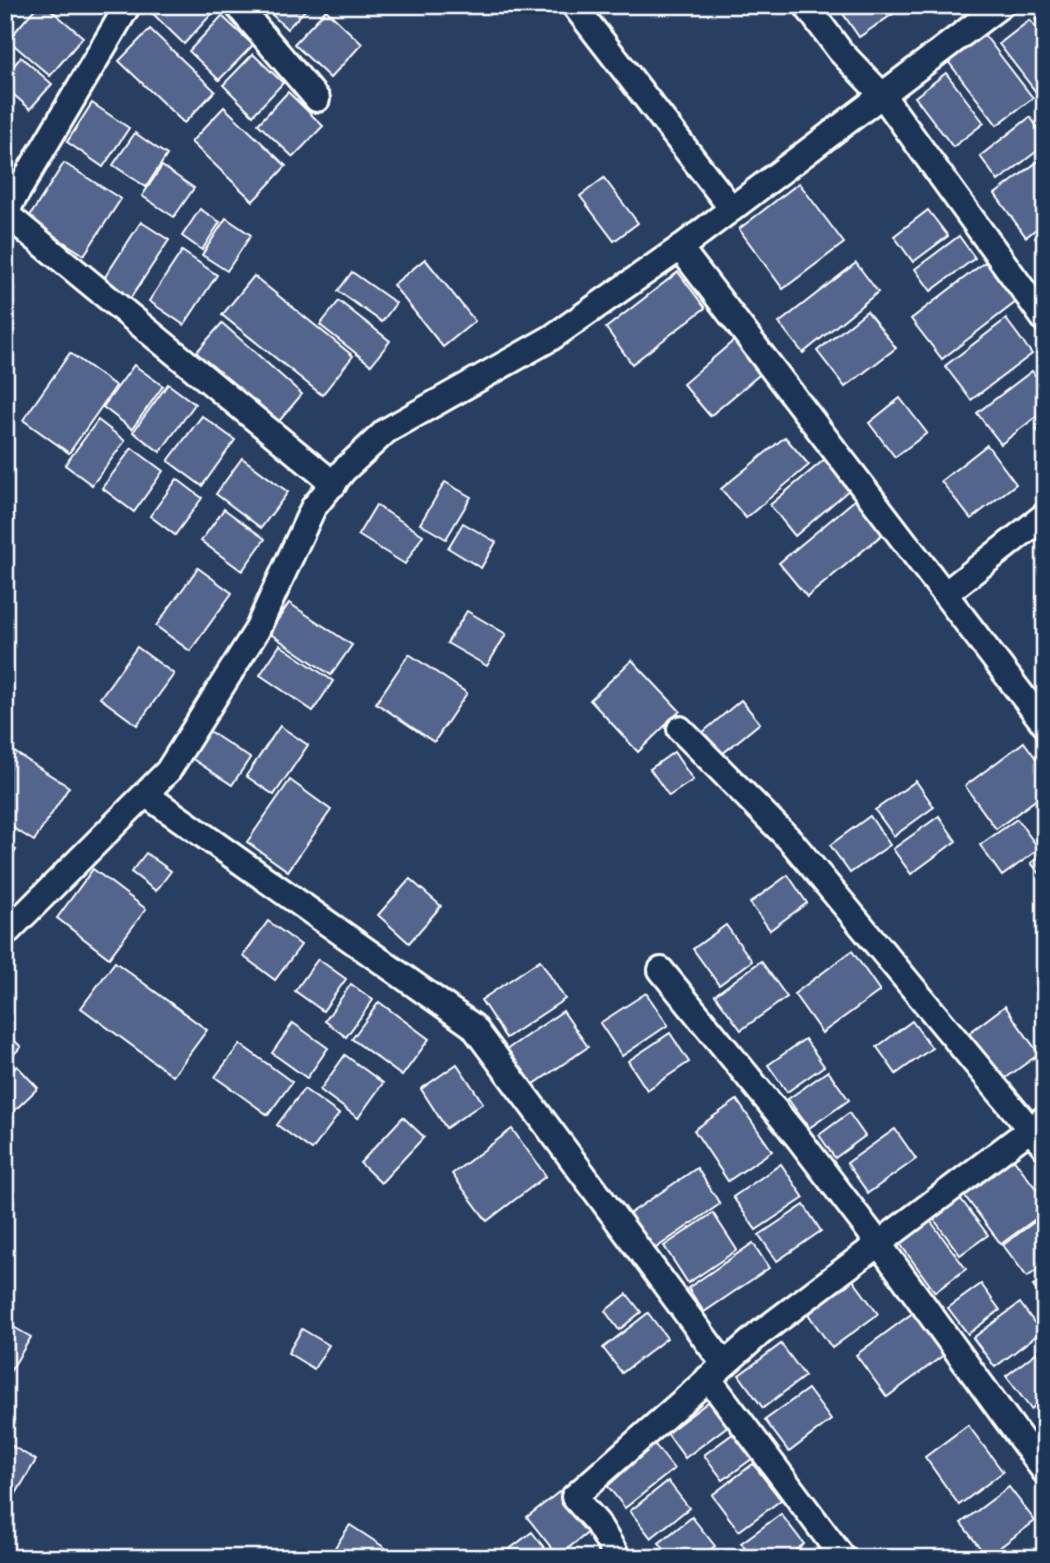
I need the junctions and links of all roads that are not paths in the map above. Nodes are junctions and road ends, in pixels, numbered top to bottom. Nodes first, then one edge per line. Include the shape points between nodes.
1 (128, 5) edge
2 (237, 5) edge
3 (574, 5) edge
4 (806, 5) edge
5 (1001, 5) edge
6 (883, 96) junction
7 (317, 99) dead end
8 (732, 209) junction
9 (8, 214) edge
10 (680, 248) junction
11 (1045, 320) edge
12 (334, 484) junction
13 (1045, 515) edge
14 (945, 594) junction
15 (1045, 725) edge
16 (680, 729) dead end
17 (145, 794) junction
18 (5, 934) edge
19 (661, 970) dead end
20 (1040, 1131) edge
21 (879, 1244) junction
22 (716, 1371) junction
23 (1045, 1472) edge
24 (618, 1558) edge
25 (843, 1558) edge

1 - 9 street
2 - 7 street
3 - 8 street
4 - 6 street via 840,51
5 - 6 street
6 - 8 street
6 - 11 street
8 - 10 street
9 - 12 street
10 - 12 street via 551,338 386,431
10 - 14 street
12 - 17 street via 313,508 257,630 167,771
13 - 14 street
14 - 15 street
16 - 20 street via 791,842
17 - 18 street
17 - 22 street via 473,1026
19 - 21 street
20 - 21 street
21 - 22 street
21 - 23 street
22 - 24 street via 574,1497
22 - 25 street

